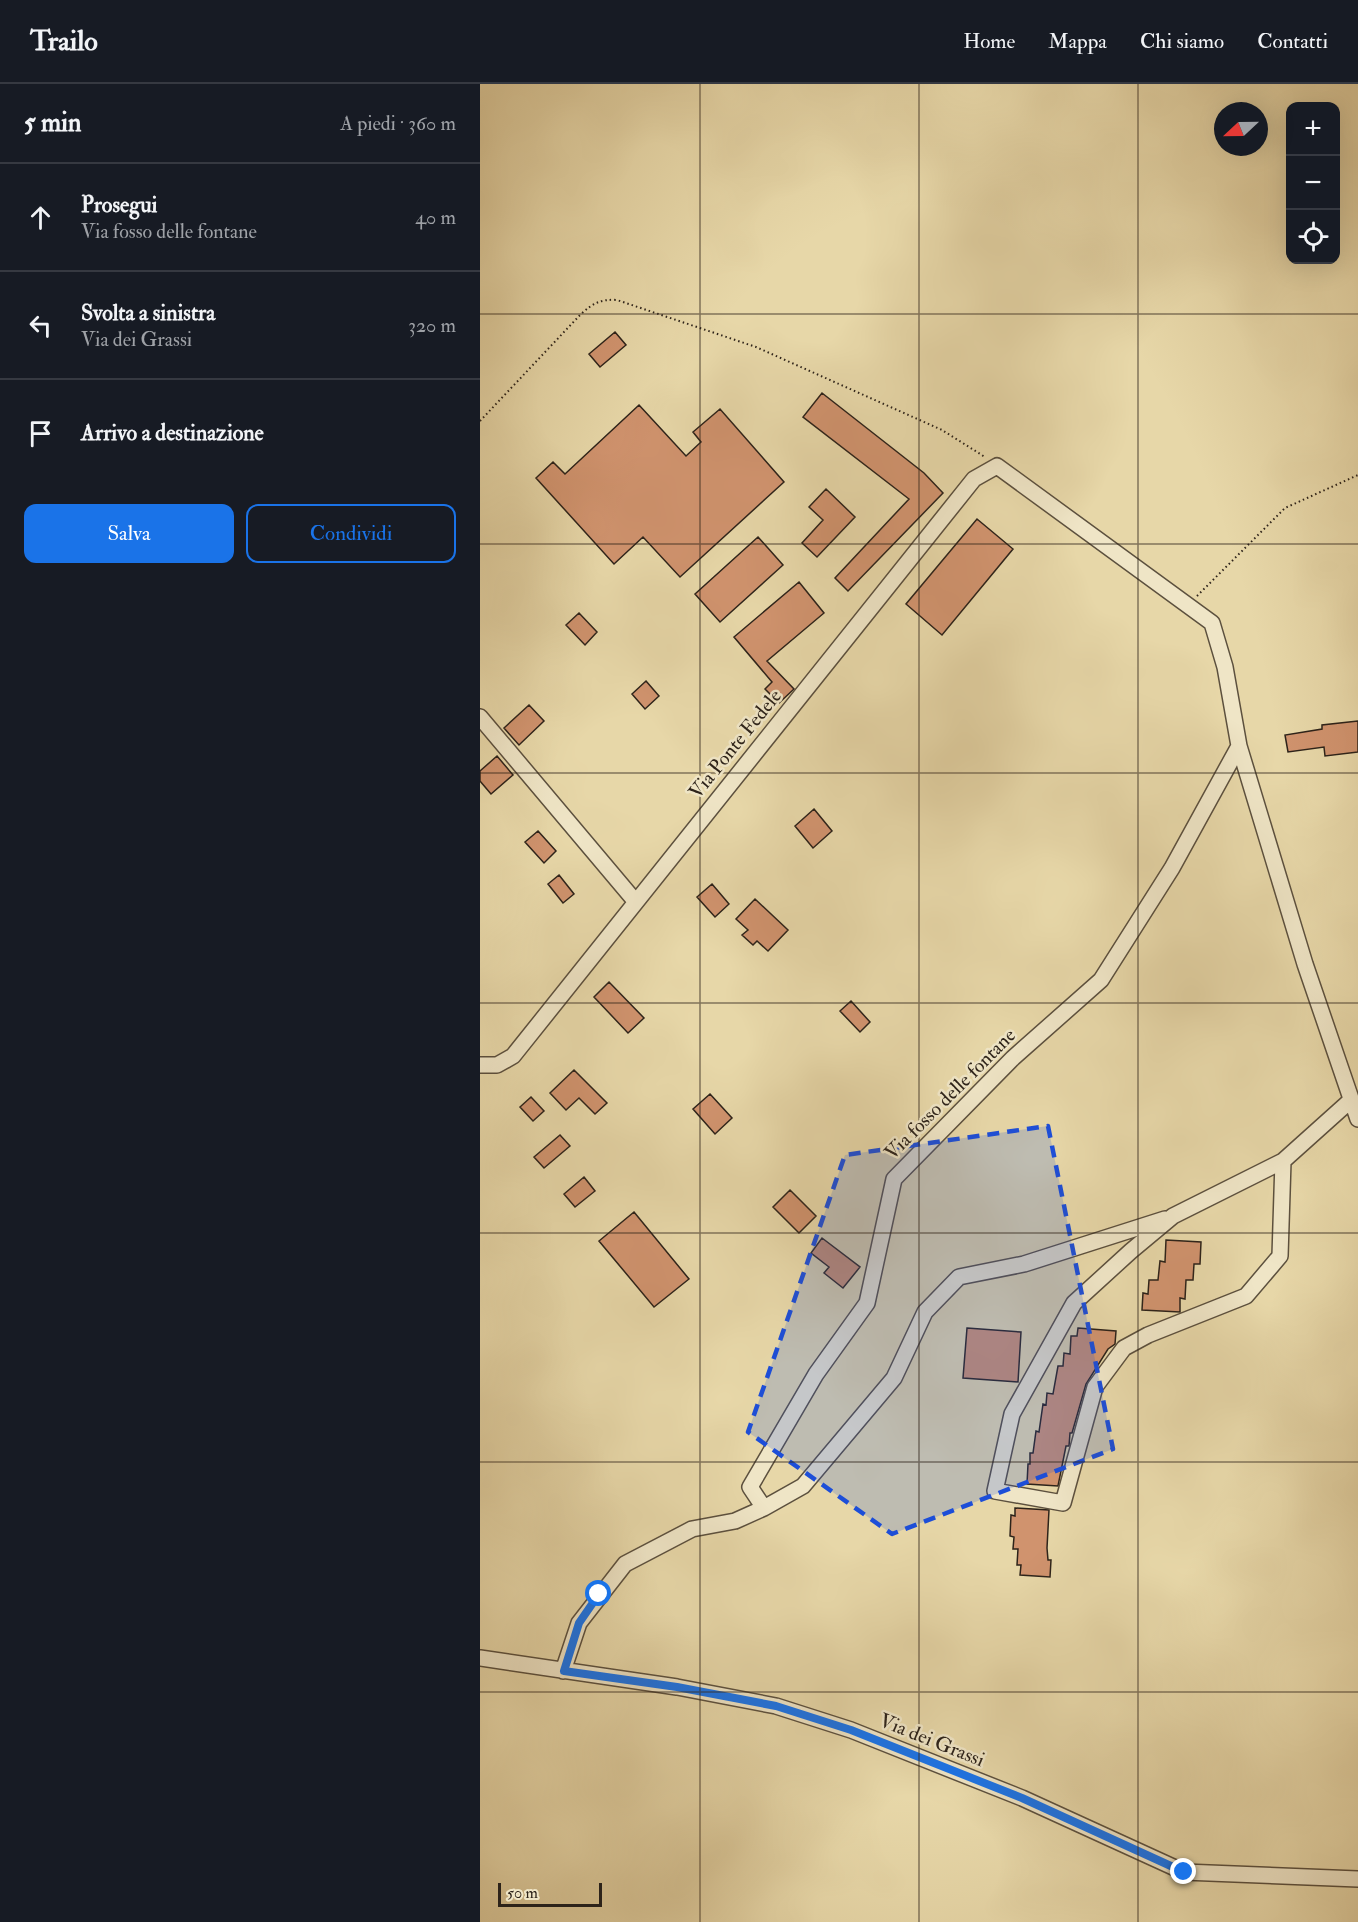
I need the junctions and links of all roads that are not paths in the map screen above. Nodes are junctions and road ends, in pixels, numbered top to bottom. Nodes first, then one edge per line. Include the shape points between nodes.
1 (480, 717) edge
2 (1239, 746) junction
3 (635, 901) junction
4 (480, 1065) edge
5 (1351, 1100) junction
6 (1358, 1119) edge
7 (1282, 1161) junction
8 (1173, 1216) junction
9 (764, 1508) junction
10 (480, 1658) edge
11 (564, 1671) junction
12 (1358, 1879) edge

1 - 3 street
2 - 3 street, Via Ponte Fedele via 1212,623 997,466 974,479
2 - 5 street
2 - 9 street, Via fosso delle fontane via 1172,868 1101,980 1013,1058 894,1179 867,1303 816,1374 750,1487
3 - 4 street, Via Ponte Fedele via 513,1056 497,1065
5 - 6 street
5 - 7 street
7 - 8 street
7 - 8 street via 1280,1256 1246,1296 1124,1348 1095,1387 1063,1503 995,1491 1012,1414 1074,1304
8 - 9 street via 1024,1264 959,1277 925,1312 894,1378 811,1477 803,1486
9 - 11 street via 735,1521 692,1529 625,1564 579,1623
10 - 11 street, Via dei Grassi
11 - 12 street, Via dei Grassi via 677,1687 787,1709 1012,1794 1184,1872

